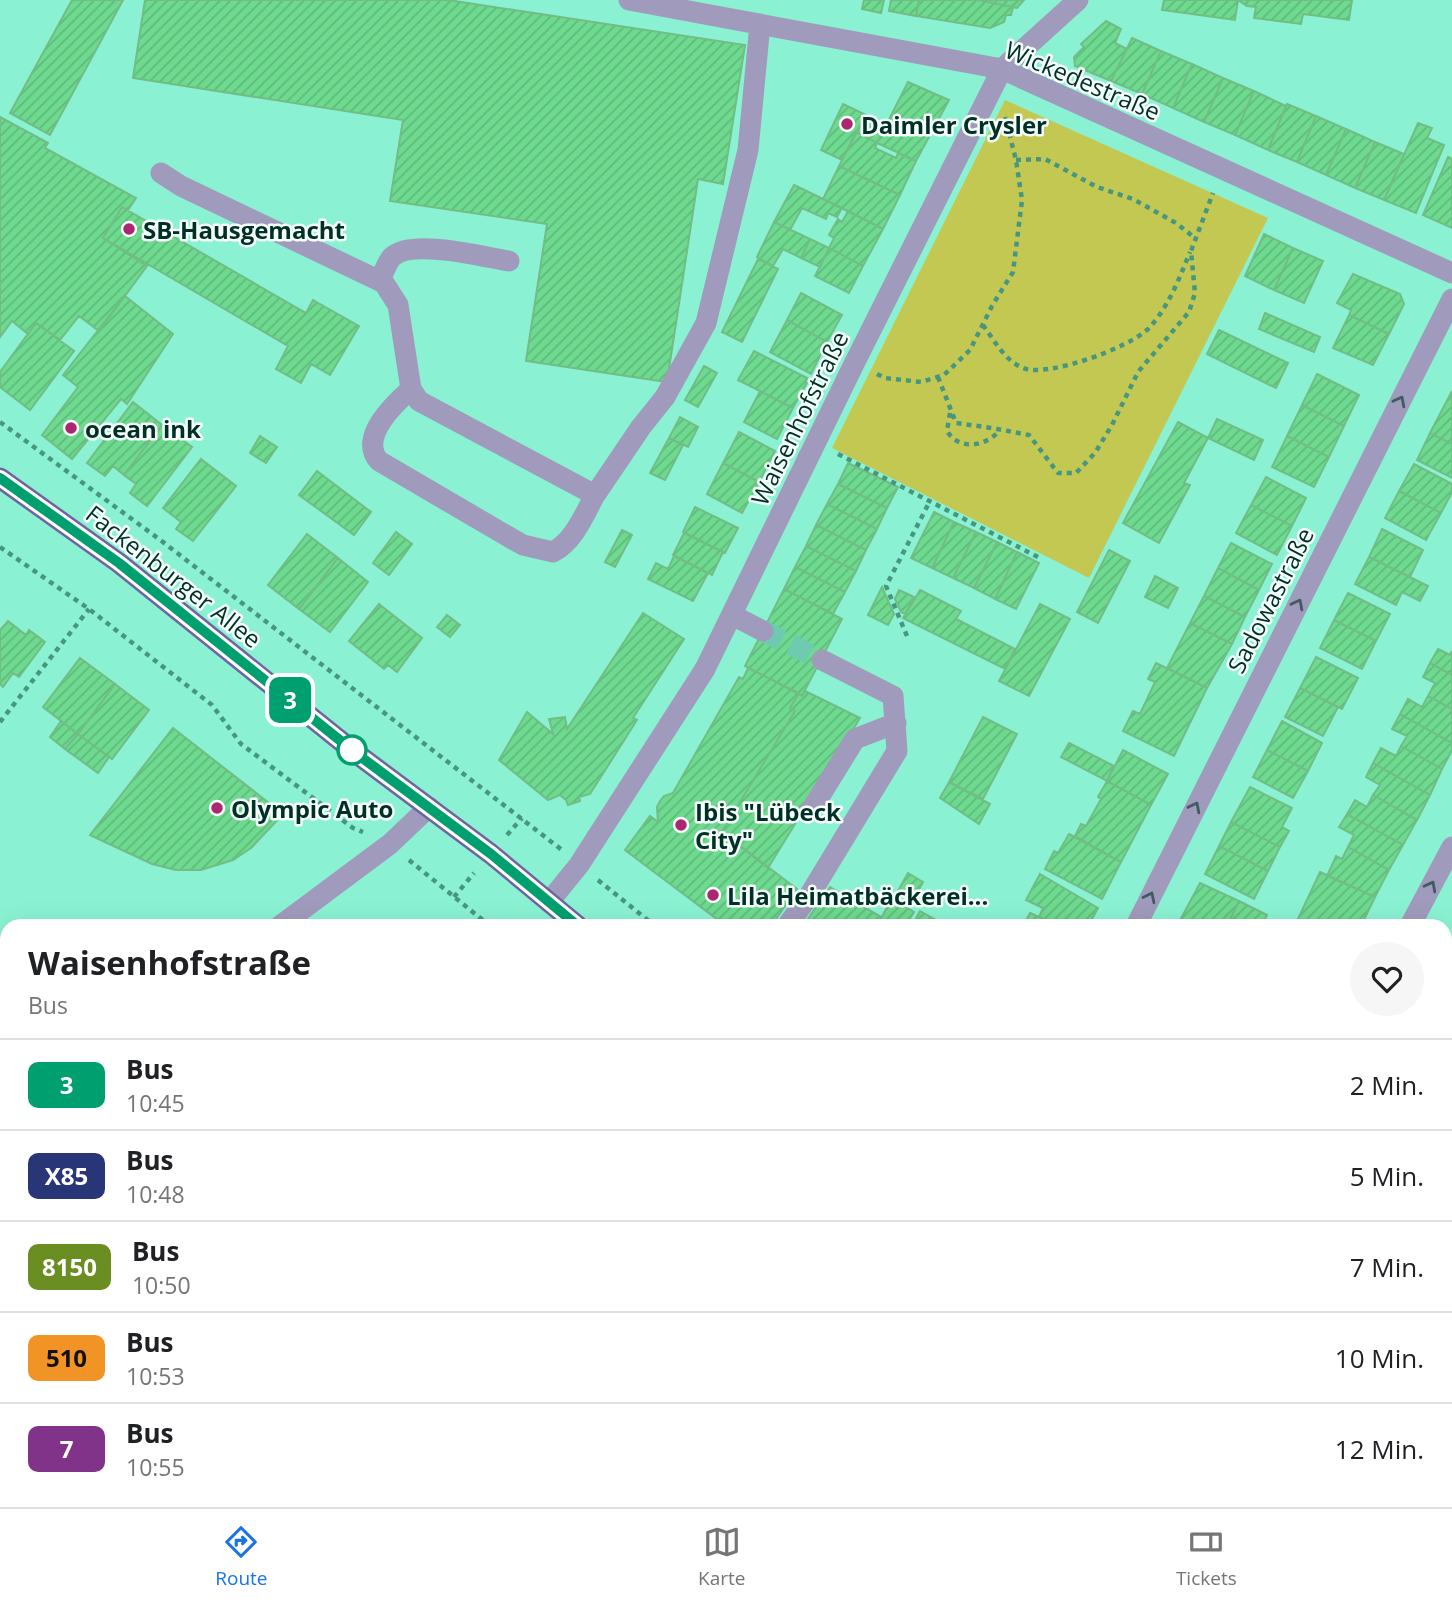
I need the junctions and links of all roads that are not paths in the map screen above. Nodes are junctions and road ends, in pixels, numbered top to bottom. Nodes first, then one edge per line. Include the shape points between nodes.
1 (629, 0) edge
2 (1079, 0) edge
3 (760, 24) junction
4 (998, 78) junction
5 (161, 173) dead end
6 (509, 261) dead end
7 (1452, 273) edge
8 (380, 281) junction
9 (1452, 299) edge
10 (411, 389) junction
11 (0, 478) edge
12 (595, 495) junction
13 (732, 615) junction
14 (763, 631) tunnel mouth
15 (822, 660) tunnel mouth
16 (895, 723) junction
17 (429, 807) junction
18 (810, 812) dead end
19 (1452, 847) edge
20 (550, 902) junction
21 (289, 919) edge
22 (570, 919) edge
23 (792, 919) edge
24 (1140, 919) edge
25 (1414, 919) edge

1 - 3 street, Wickedestraße
2 - 4 street, Waisenhofstraße
3 - 4 street, Wickedestraße
3 - 12 street via 748,150 706,323 665,397
4 - 7 street, Wickedestraße via 1223,170
4 - 13 street, Waisenhofstraße
5 - 8 street
6 - 8 street via 426,248 406,250 392,257
8 - 10 street via 398,305
24 -> 9 street, Sadowastraße
10 - 12 street via 419,401
10 - 12 street via 389,408 371,446 373,454 502,533 523,545 553,552 578,527
11 - 17 main road, Fackenburger Allee via 119,563
13 - 14 street
13 - 20 street, Waisenhofstraße via 705,669 579,865
15 - 16 street via 893,696
16 - 18 street via 855,739
16 - 23 street via 898,751
17 - 20 main road, Fackenburger Allee
17 - 21 street via 390,844
25 -> 19 street
20 - 22 main road, Fackenburger Allee

